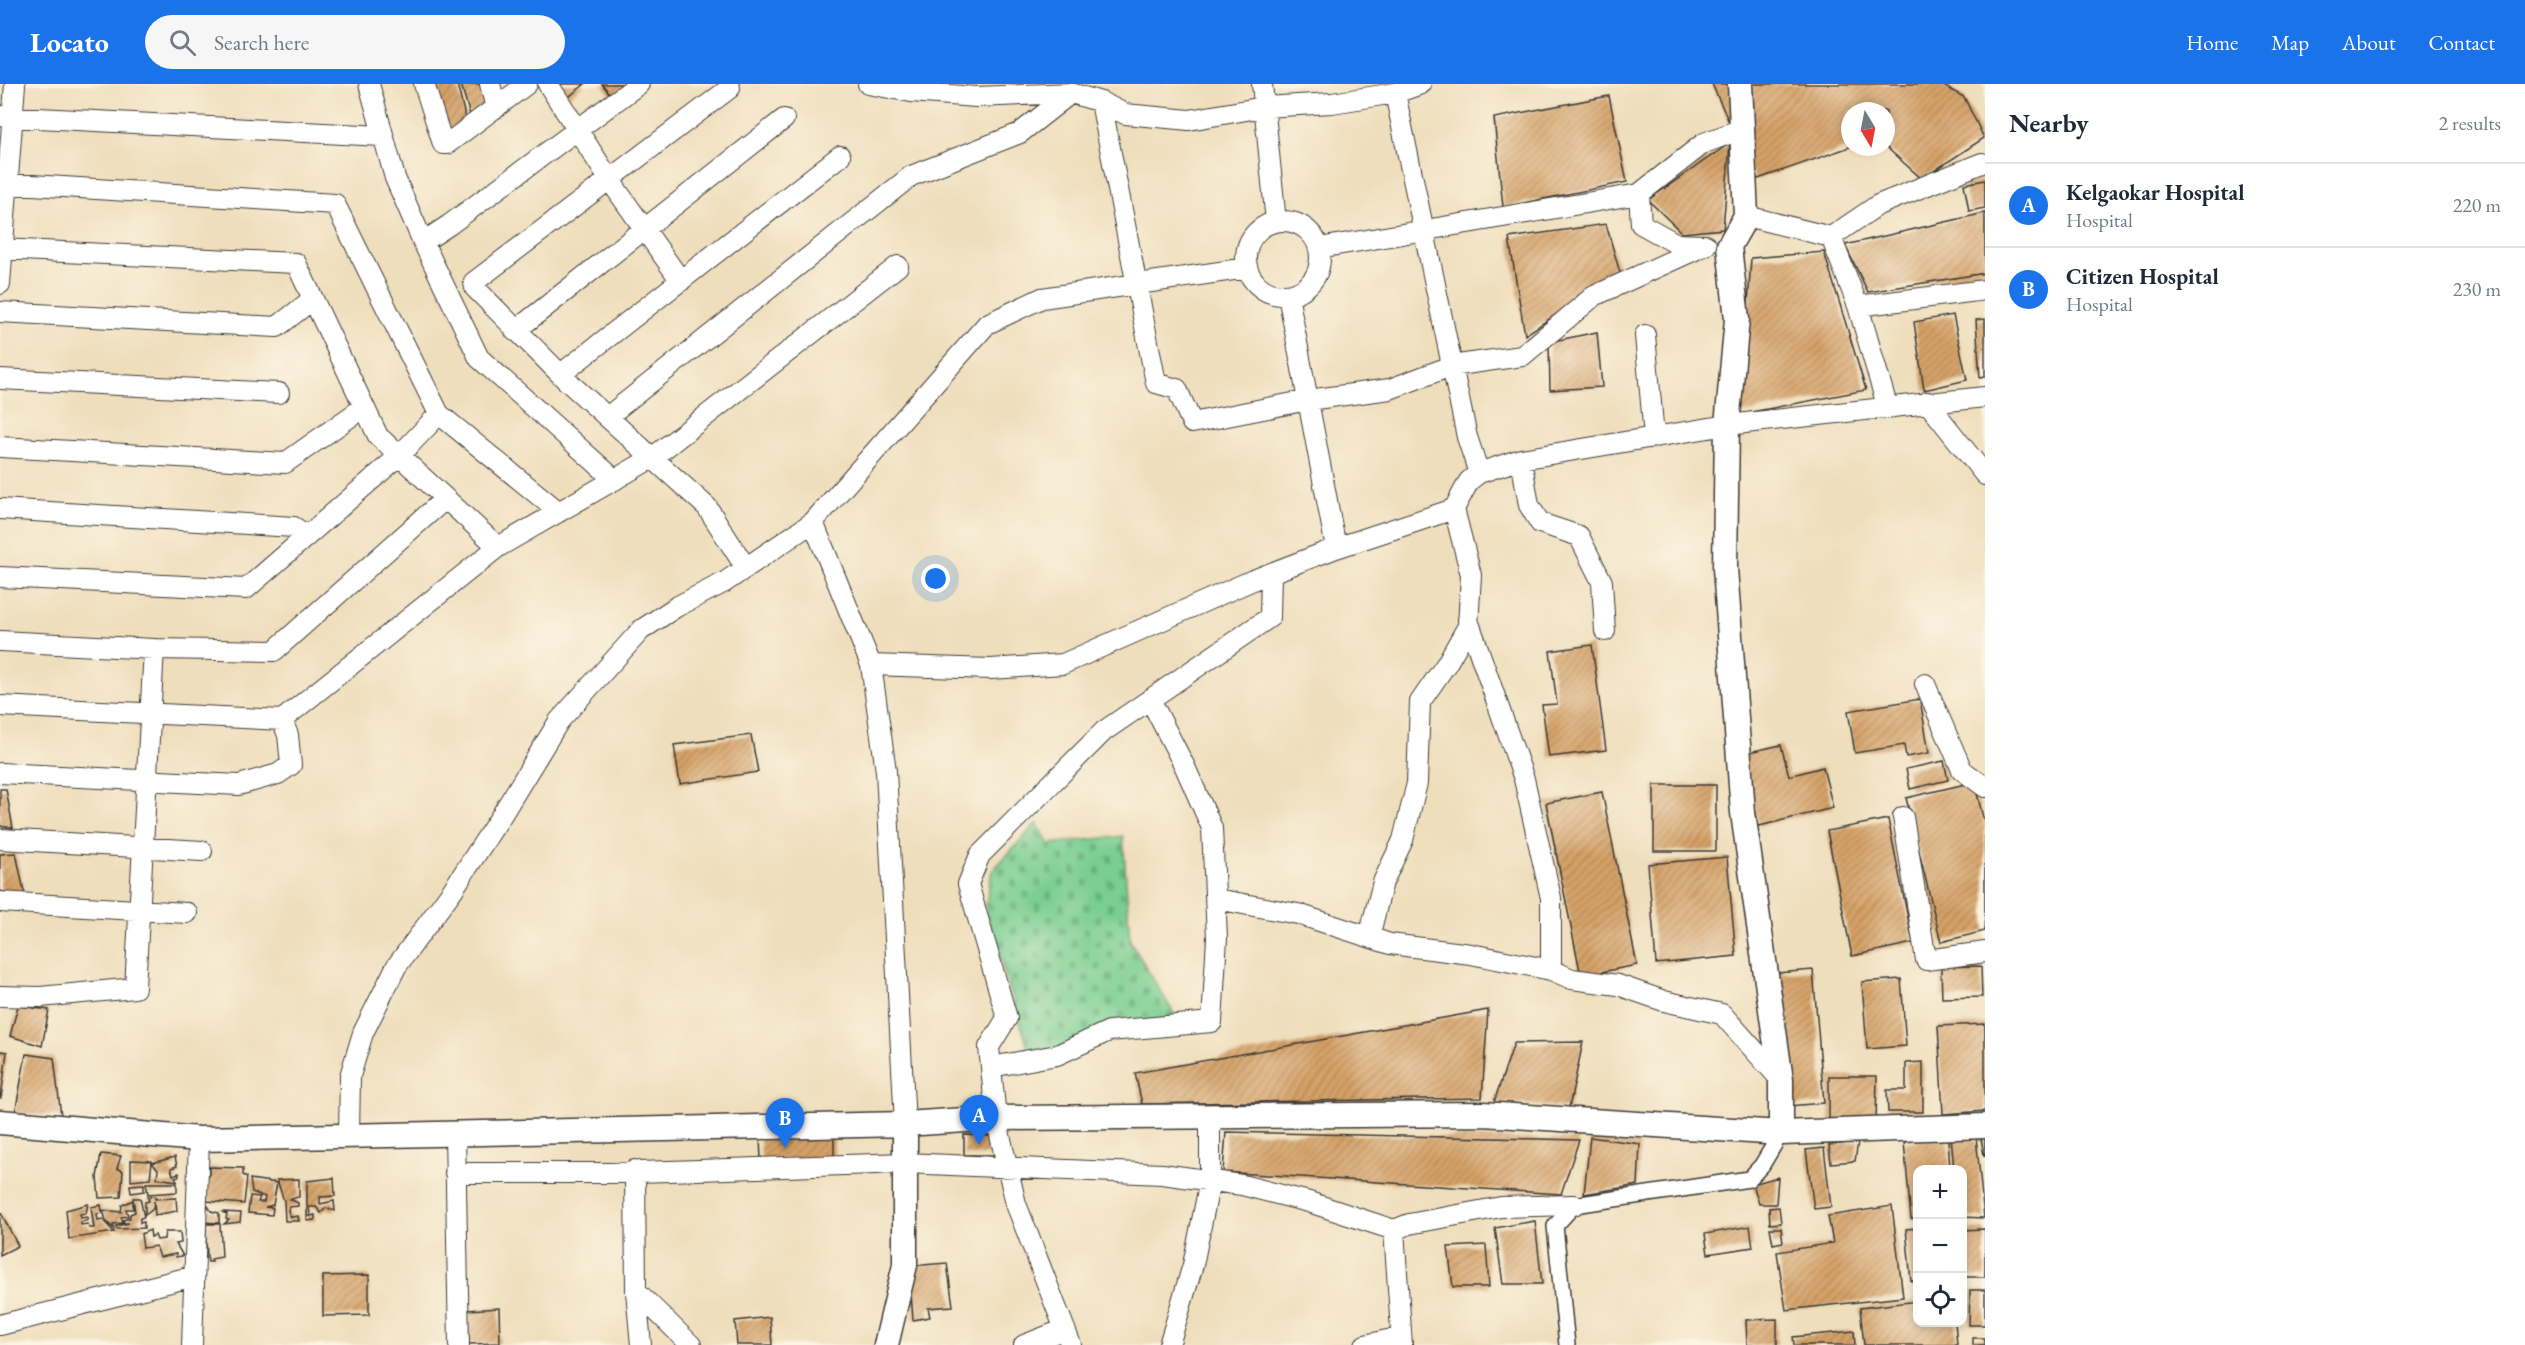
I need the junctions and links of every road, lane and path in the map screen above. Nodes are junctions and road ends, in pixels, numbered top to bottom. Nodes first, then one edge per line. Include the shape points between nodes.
1 (15, 84) edge
2 (369, 84) edge
3 (424, 84) edge
4 (490, 84) edge
5 (527, 84) edge
6 (548, 84) edge
7 (639, 84) edge
8 (868, 84) edge
9 (1262, 84) edge
10 (1421, 84) edge
11 (1740, 84) edge
12 (730, 88) dead end
13 (1071, 93) junction
14 (1395, 93) junction
15 (1101, 102) junction
16 (1264, 107) junction
17 (496, 108) junction
18 (6, 117) edge
19 (784, 119) dead end
20 (1742, 129) junction
21 (577, 130) junction
22 (382, 135) junction
23 (840, 156) dead end
24 (1982, 163) dead end
25 (609, 179) junction
26 (3, 183) edge
27 (1640, 194) junction
28 (1746, 216) junction
29 (1276, 222) junction
30 (644, 229) junction
31 (1423, 230) junction
32 (1831, 237) junction
33 (423, 242) junction
34 (1718, 245) junction
35 (1319, 248) junction
36 (1, 249) edge
37 (898, 266) dead end
38 (1247, 268) junction
39 (681, 281) junction
40 (0, 284) edge
41 (1137, 284) junction
42 (1985, 290) edge
43 (1288, 295) junction
44 (313, 299) junction
45 (1858, 306) junction
46 (0, 312) edge
47 (515, 330) junction
48 (1645, 335) dead end
49 (1451, 366) junction
50 (561, 374) junction
51 (0, 379) edge
52 (279, 393) dead end
53 (1985, 397) edge
54 (1308, 400) junction
55 (1927, 402) junction
56 (364, 407) junction
57 (1888, 409) junction
58 (440, 414) junction
59 (607, 417) junction
60 (1727, 425) junction
61 (1654, 437) junction
62 (0, 447) edge
63 (399, 456) junction
64 (652, 458) junction
65 (1521, 459) junction
66 (1479, 473) junction
67 (1985, 475) edge
68 (615, 480) junction
69 (445, 499) junction
70 (0, 509) edge
71 (1454, 509) junction
72 (559, 512) junction
73 (813, 522) junction
74 (307, 536) junction
75 (498, 548) junction
76 (1336, 548) junction
77 (746, 568) junction
78 (1271, 573) junction
79 (0, 577) edge
80 (1468, 620) junction
81 (1605, 631) dead end
82 (0, 641) edge
83 (154, 649) junction
84 (871, 665) junction
85 (1925, 684) dead end
86 (1150, 699) junction
87 (0, 706) edge
88 (151, 714) junction
89 (282, 720) junction
90 (0, 773) edge
91 (147, 781) junction
92 (1985, 787) edge
93 (1904, 817) dead end
94 (0, 839) edge
95 (143, 847) junction
96 (202, 851) dead end
97 (1216, 899) junction
98 (0, 902) edge
99 (139, 910) junction
100 (187, 913) dead end
101 (1370, 937) junction
102 (1985, 952) edge
103 (1551, 970) junction
104 (0, 996) edge
105 (991, 1067) junction
106 (1781, 1080) junction
107 (1210, 1116) junction
108 (996, 1118) junction
109 (0, 1122) edge
110 (905, 1124) junction
111 (1985, 1126) edge
112 (455, 1132) junction
113 (1781, 1133) junction
114 (349, 1135) junction
115 (199, 1139) junction
116 (905, 1163) junction
117 (1007, 1166) junction
118 (635, 1170) junction
119 (455, 1173) junction
120 (1210, 1181) junction
121 (1574, 1205) junction
122 (1394, 1230) junction
123 (195, 1276) junction
124 (636, 1291) junction
125 (0, 1325) edge
126 (1068, 1337) edge
127 (1401, 1341) edge
128 (192, 1345) edge
129 (459, 1345) edge
130 (641, 1345) edge
131 (692, 1345) edge
132 (886, 1345) edge
133 (1024, 1345) edge
134 (1169, 1345) edge
135 (1365, 1345) edge
136 (1567, 1345) edge

1 - 18 street
2 - 22 street
3 - 17 street via 442,144
4 - 17 street
5 - 17 street
6 - 21 street
7 - 21 street
8 - 13 street via 976,98
9 - 16 street
10 - 14 street
11 - 20 street
12 - 25 street
13 - 15 street
13 - 59 street via 1020,133 911,176
14 - 16 street via 1332,103
14 - 31 street
15 - 16 street via 1125,114 1189,120
15 - 41 street
16 - 29 street
18 - 22 street
18 - 26 street
19 - 30 street
20 - 27 street via 1704,143
20 - 28 street
21 - 25 street
21 - 33 street
22 - 33 street via 395,178
23 - 39 street
24 - 32 street via 1878,205
25 - 30 street
25 - 47 street via 474,282 475,288
26 - 36 street
26 - 58 street via 335,204
27 - 31 street
27 - 34 street via 1641,224 1677,244
28 - 32 street
28 - 34 street
29 - 35 street via 1303,226
29 - 38 street via 1262,227 1251,238
30 - 39 street
30 - 47 street
31 - 35 street
31 - 49 street
32 - 45 street
33 - 68 street via 479,358
34 - 49 street via 1594,296 1522,356
34 - 60 street via 1737,319
35 - 43 street via 1320,260 1311,284
36 - 40 street
36 - 44 street via 296,263
37 - 64 street
38 - 41 street
38 - 43 street via 1262,289 1274,295
39 - 50 street
41 - 54 street via 1156,383 1177,389 1192,423
41 - 73 street via 1042,298 987,324
42 - 45 street
43 - 54 street
44 - 46 street via 277,327
44 - 56 street
45 - 57 street
47 - 50 street
48 - 61 street
49 - 54 street via 1390,390
49 - 66 street
50 - 59 street
51 - 52 street
53 - 55 street
54 - 76 street
55 - 57 street
55 - 67 street
56 - 62 street via 285,463
56 - 63 street via 378,436
57 - 60 street
58 - 63 street
58 - 72 street
59 - 64 street
60 - 61 street
60 - 106 street via 1725,568 1743,813
61 - 65 street
63 - 69 street
63 - 74 street
64 - 68 street
64 - 77 street via 707,507
65 - 66 street
65 - 81 street via 1529,505 1540,523 1579,536 1602,582
66 - 71 street via 1469,481
68 - 72 street
69 - 75 street
69 - 83 street via 274,651
70 - 74 street via 294,527
71 - 76 street
71 - 80 street via 1470,575
72 - 75 street
73 - 77 street
73 - 84 street
74 - 79 street via 246,589
75 - 89 street
76 - 78 street
77 - 114 street via 641,630 559,720 452,891 396,967 363,1033 350,1076
78 - 84 street via 1062,664 991,669
78 - 86 street via 1270,617
80 - 101 street via 1448,663 1420,702 1417,783 1403,840 1383,882
80 - 103 street via 1524,779 1551,898
82 - 83 street
83 - 88 street
84 - 110 street via 886,771
85 - 92 street via 1962,770
86 - 97 street via 1212,828
86 - 105 street via 1104,731 981,855 968,884 1007,1018 989,1047
87 - 88 street
88 - 89 street
88 - 91 street
89 - 91 street via 291,765 278,774 239,785
90 - 91 street
91 - 95 street
93 - 102 street via 1926,960
94 - 95 street
95 - 96 street
95 - 99 street
97 - 101 street via 1298,914
97 - 105 street via 1212,1022 1109,1031 1057,1055
98 - 99 street
99 - 100 street
99 - 104 street via 135,988 40,997
101 - 103 street via 1390,944 1471,954
103 - 106 street via 1572,979 1618,984 1664,1001 1722,1014
105 - 108 street
106 - 113 street
107 - 108 street
107 - 113 street via 1483,1114
107 - 120 street
108 - 110 street
108 - 117 street
109 - 115 street
110 - 112 street
110 - 116 street
111 - 113 street
112 - 114 street
112 - 119 street
113 - 121 street via 1762,1166 1749,1179
114 - 115 street
115 - 123 street
116 - 117 street
116 - 118 street
116 - 132 street via 905,1265
117 - 120 street via 1162,1174
117 - 126 street via 1016,1204
118 - 119 street
118 - 124 street
119 - 129 street
120 - 122 street via 1309,1202
120 - 134 street via 1193,1265
121 - 122 street via 1501,1207
121 - 136 street via 1555,1226
122 - 127 street
123 - 125 street
123 - 128 street
124 - 130 street
124 - 131 street
126 - 133 street
127 - 135 street

